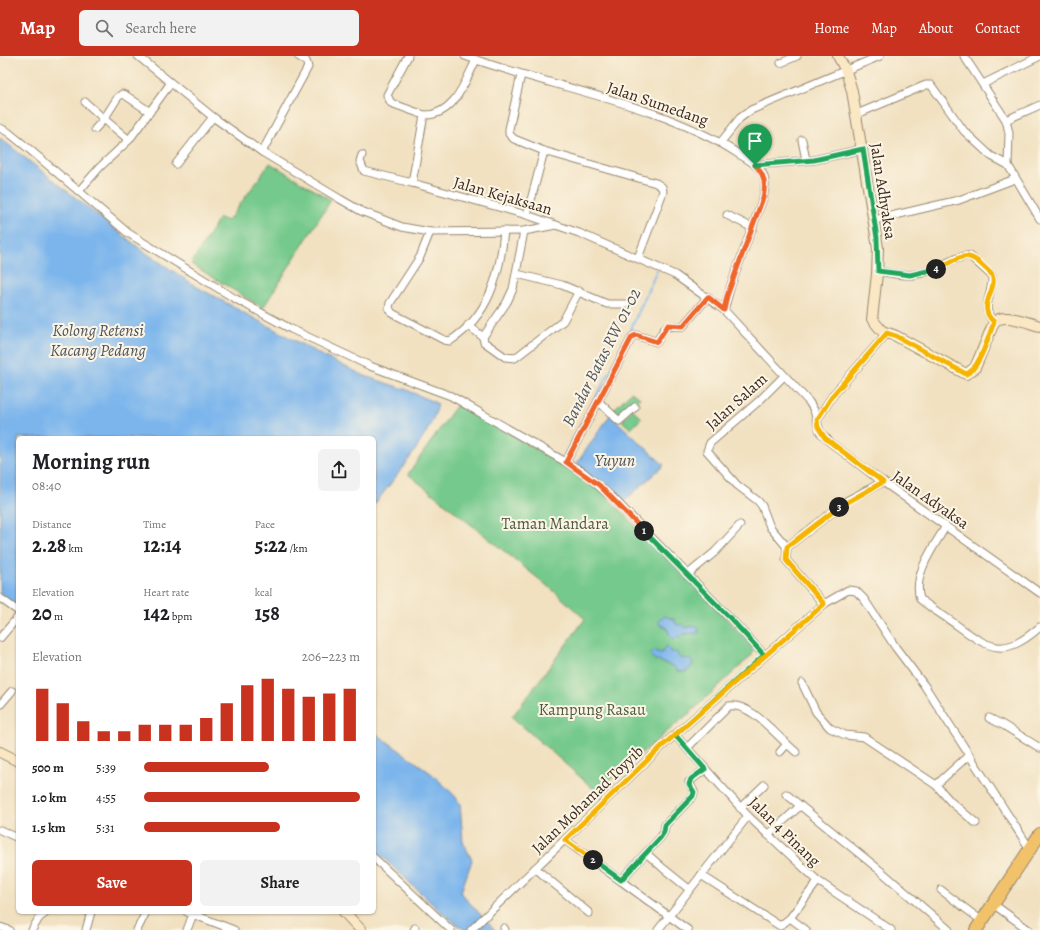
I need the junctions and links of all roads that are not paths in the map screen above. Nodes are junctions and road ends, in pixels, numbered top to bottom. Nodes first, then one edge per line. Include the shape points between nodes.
1 (298, 56) edge
2 (408, 56) edge
3 (465, 56) edge
4 (797, 56) edge
5 (838, 56) edge
6 (880, 56) edge
7 (1040, 56) edge
8 (141, 57) edge
9 (967, 57) edge
10 (476, 60) junction
11 (781, 63) dead end
12 (846, 71) junction
13 (521, 75) junction
14 (170, 84) junction
15 (983, 84) junction
16 (85, 102) dead end
17 (1040, 105) edge
18 (150, 112) junction
19 (856, 114) junction
20 (424, 115) junction
21 (214, 117) junction
22 (104, 119) junction
23 (1006, 120) junction
24 (0, 128) edge
25 (95, 130) dead end
26 (129, 140) junction
27 (802, 140) dead end
28 (721, 142) junction
29 (863, 149) junction
30 (544, 151) junction
31 (262, 152) junction
32 (362, 155) dead end
33 (806, 160) junction
34 (176, 164) dead end
35 (755, 165) junction
36 (1008, 165) junction
37 (1015, 180) junction
38 (412, 183) junction
39 (80, 191) junction
40 (527, 215) junction
41 (727, 215) dead end
42 (1039, 215) edge
43 (874, 220) junction
44 (557, 225) junction
45 (753, 228) junction
46 (504, 231) junction
47 (524, 231) junction
48 (430, 232) junction
49 (638, 258) junction
50 (878, 271) junction
51 (517, 274) junction
52 (579, 291) junction
53 (708, 297) junction
54 (626, 304) dead end
55 (724, 310) junction
56 (994, 322) junction
57 (468, 325) junction
58 (1040, 326) edge
59 (884, 332) junction
60 (483, 338) junction
61 (784, 376) junction
62 (598, 401) junction
63 (635, 407) dead end
64 (817, 420) junction
65 (566, 462) junction
66 (883, 482) junction
67 (740, 525) dead end
68 (946, 526) junction
69 (787, 547) junction
70 (687, 575) junction
71 (1040, 593) edge
72 (0, 598) edge
73 (824, 604) junction
74 (16, 610) edge
75 (16, 619) edge
76 (1040, 627) edge
77 (0, 638) edge
78 (764, 655) junction
79 (802, 683) dead end
80 (12, 691) dead end
81 (0, 705) edge
82 (989, 718) dead end
83 (675, 735) junction
84 (787, 744) junction
85 (687, 748) junction
86 (1040, 748) edge
87 (0, 752) edge
88 (780, 752) dead end
89 (796, 752) dead end
90 (969, 755) junction
91 (16, 760) edge
92 (705, 769) junction
93 (764, 785) dead end
94 (936, 785) junction
95 (786, 794) dead end
96 (800, 806) junction
97 (740, 808) junction
98 (748, 816) junction
99 (976, 823) dead end
100 (0, 830) edge
101 (1040, 834) edge
102 (768, 835) junction
103 (16, 837) edge
104 (565, 840) junction
105 (1030, 850) junction
106 (646, 853) junction
107 (376, 860) edge
108 (535, 868) junction
109 (701, 874) junction
110 (621, 880) junction
111 (818, 881) junction
112 (690, 889) junction
113 (941, 890) dead end
114 (993, 904) junction
115 (589, 913) dead end
116 (44, 914) edge
117 (90, 914) edge
118 (143, 914) edge
119 (190, 914) edge
120 (193, 914) edge
121 (346, 914) edge
122 (668, 916) junction
123 (790, 918) junction
124 (979, 925) edge
125 (0, 927) edge
126 (9, 930) edge
127 (32, 930) edge
128 (86, 930) edge
129 (138, 930) edge
130 (187, 930) edge
131 (234, 930) edge
132 (362, 930) edge
133 (452, 930) edge
134 (471, 930) edge
135 (658, 930) edge
136 (688, 930) edge
137 (806, 930) edge
138 (891, 930) edge
139 (949, 930) edge
140 (1029, 930) edge

1 - 31 street via 306,61 308,68
2 - 20 street via 387,95 388,100
3 - 10 street, Jalan Sumedang
4 - 11 street
5 - 12 street, Jalan Adhyaksa
6 - 12 street
7 - 15 street
8 - 14 street
9 - 15 street
10 - 13 street, Jalan Sumedang
10 - 20 street via 451,105 433,115
12 - 19 street, Jalan Adhyaksa
12 - 28 street via 751,110 740,118
13 - 28 street, Jalan Sumedang via 688,125
13 - 30 street via 509,134 514,139
14 - 18 street
14 - 21 street
15 - 23 street
16 - 22 street
17 - 23 street
18 - 22 street via 122,94
18 - 26 street
19 - 29 street, Jalan Adhyaksa
19 - 36 street via 926,85 932,85 964,131 991,156
20 - 38 street
21 - 31 street
21 - 34 street
22 - 25 street
22 - 26 street
23 - 36 street via 1009,134
24 - 39 street
26 - 39 street via 100,167
27 - 33 street
28 - 35 street, Jalan Sumedang
29 - 33 street
29 - 43 street, Jalan Adhyaksa
30 - 40 street
30 - 49 street via 656,183 662,187 663,192
31 - 48 street via 361,210 402,228
32 - 38 street, Jalan Kejaksaan via 360,161 364,171
33 - 35 street
35 - 45 street, Jalan Sumedang via 764,177 765,188
36 - 37 street
37 - 42 street
37 - 43 street via 959,200
38 - 40 street, Jalan Kejaksaan
39 - 65 street via 128,233 259,312 370,366 451,396
40 - 44 street, Jalan Kejaksaan
41 - 45 street
43 - 50 street, Jalan Adhyaksa
44 - 47 street
44 - 49 street, Jalan Kejaksaan
45 - 55 street, Jalan Sumedang
46 - 47 street
46 - 48 street
46 - 57 street via 498,271 491,294
47 - 51 street
48 - 57 street via 420,257 390,303 392,313 450,341
49 - 53 street, Jalan Kejaksaan via 675,274
50 - 56 street via 902,275 918,274 970,256 992,276 986,307
50 - 59 street, Jalan Adhyaksa via 872,319
51 - 52 street via 544,279
51 - 60 street via 507,302
52 - 54 street via 607,304
52 - 60 street via 563,321 515,358 505,357 484,342
53 - 55 street, Jalan Kejaksaan
53 - 62 street via 683,326 668,325 664,328 657,342 636,335 632,337
55 - 61 street
56 - 58 street via 1005,318
56 - 59 street via 975,368 966,374
57 - 60 street
59 - 64 street via 833,395
61 - 64 street via 809,402
61 - 69 street, Jalan Salam via 710,443 707,449 709,455 737,485 762,506 770,527
62 - 63 street via 619,421
62 - 65 street
64 - 66 street, Jalan Adyaksa via 825,438
65 - 70 street via 609,495
66 - 68 street, Jalan Adyaksa
66 - 69 street via 848,500
67 - 70 street via 715,552
68 - 71 street, Jalan Adyaksa
68 - 76 street via 920,576 920,599 991,647 1007,647
69 - 73 street via 786,560
70 - 78 street
72 - 74 street
73 - 78 street, Jalan Mohamad Toyyib
73 - 90 street, Jalan Mohamad Toyyib via 848,590 856,591 943,712
75 - 77 street
78 - 83 street, Jalan Mohamad Toyyib
79 - 94 street via 816,712 830,728 839,733 864,737
80 - 81 street
82 - 86 street
83 - 85 street, Jalan 4 Pinang
83 - 104 street, Jalan Mohamad Toyyib
84 - 85 street via 758,717 734,705 729,706
84 - 88 street
84 - 89 street
85 - 92 street, Jalan 4 Pinang
87 - 91 street
90 - 94 street
90 - 105 street, Jalan Mohamad Toyyib
92 - 97 street, Jalan 4 Pinang
92 - 106 street via 689,782 694,792 693,796 665,825 664,833
93 - 97 street
94 - 99 street
95 - 96 street
96 - 102 street
96 - 139 street
97 - 98 street, Jalan 4 Pinang
98 - 102 street, Jalan 4 Pinang
98 - 109 street
100 - 103 street
101 - 105 main road
102 - 111 street, Jalan 4 Pinang
104 - 108 street, Jalan Mohamad Toyyib
104 - 110 street
105 - 114 main road
106 - 110 street
106 - 112 street
107 - 133 street
108 - 115 street
108 - 134 street, Jalan Mohamad Toyyib
109 - 112 street
109 - 123 street via 777,926 783,926
110 - 122 street
111 - 123 street
111 - 138 street, Jalan 4 Pinang
112 - 122 street
113 - 124 street
114 - 124 main road
114 - 140 street
116 - 127 street
117 - 128 street
118 - 129 street
119 - 130 street
120 - 131 street
121 - 132 street
122 - 135 street
122 - 136 street
123 - 137 street
125 - 126 street

